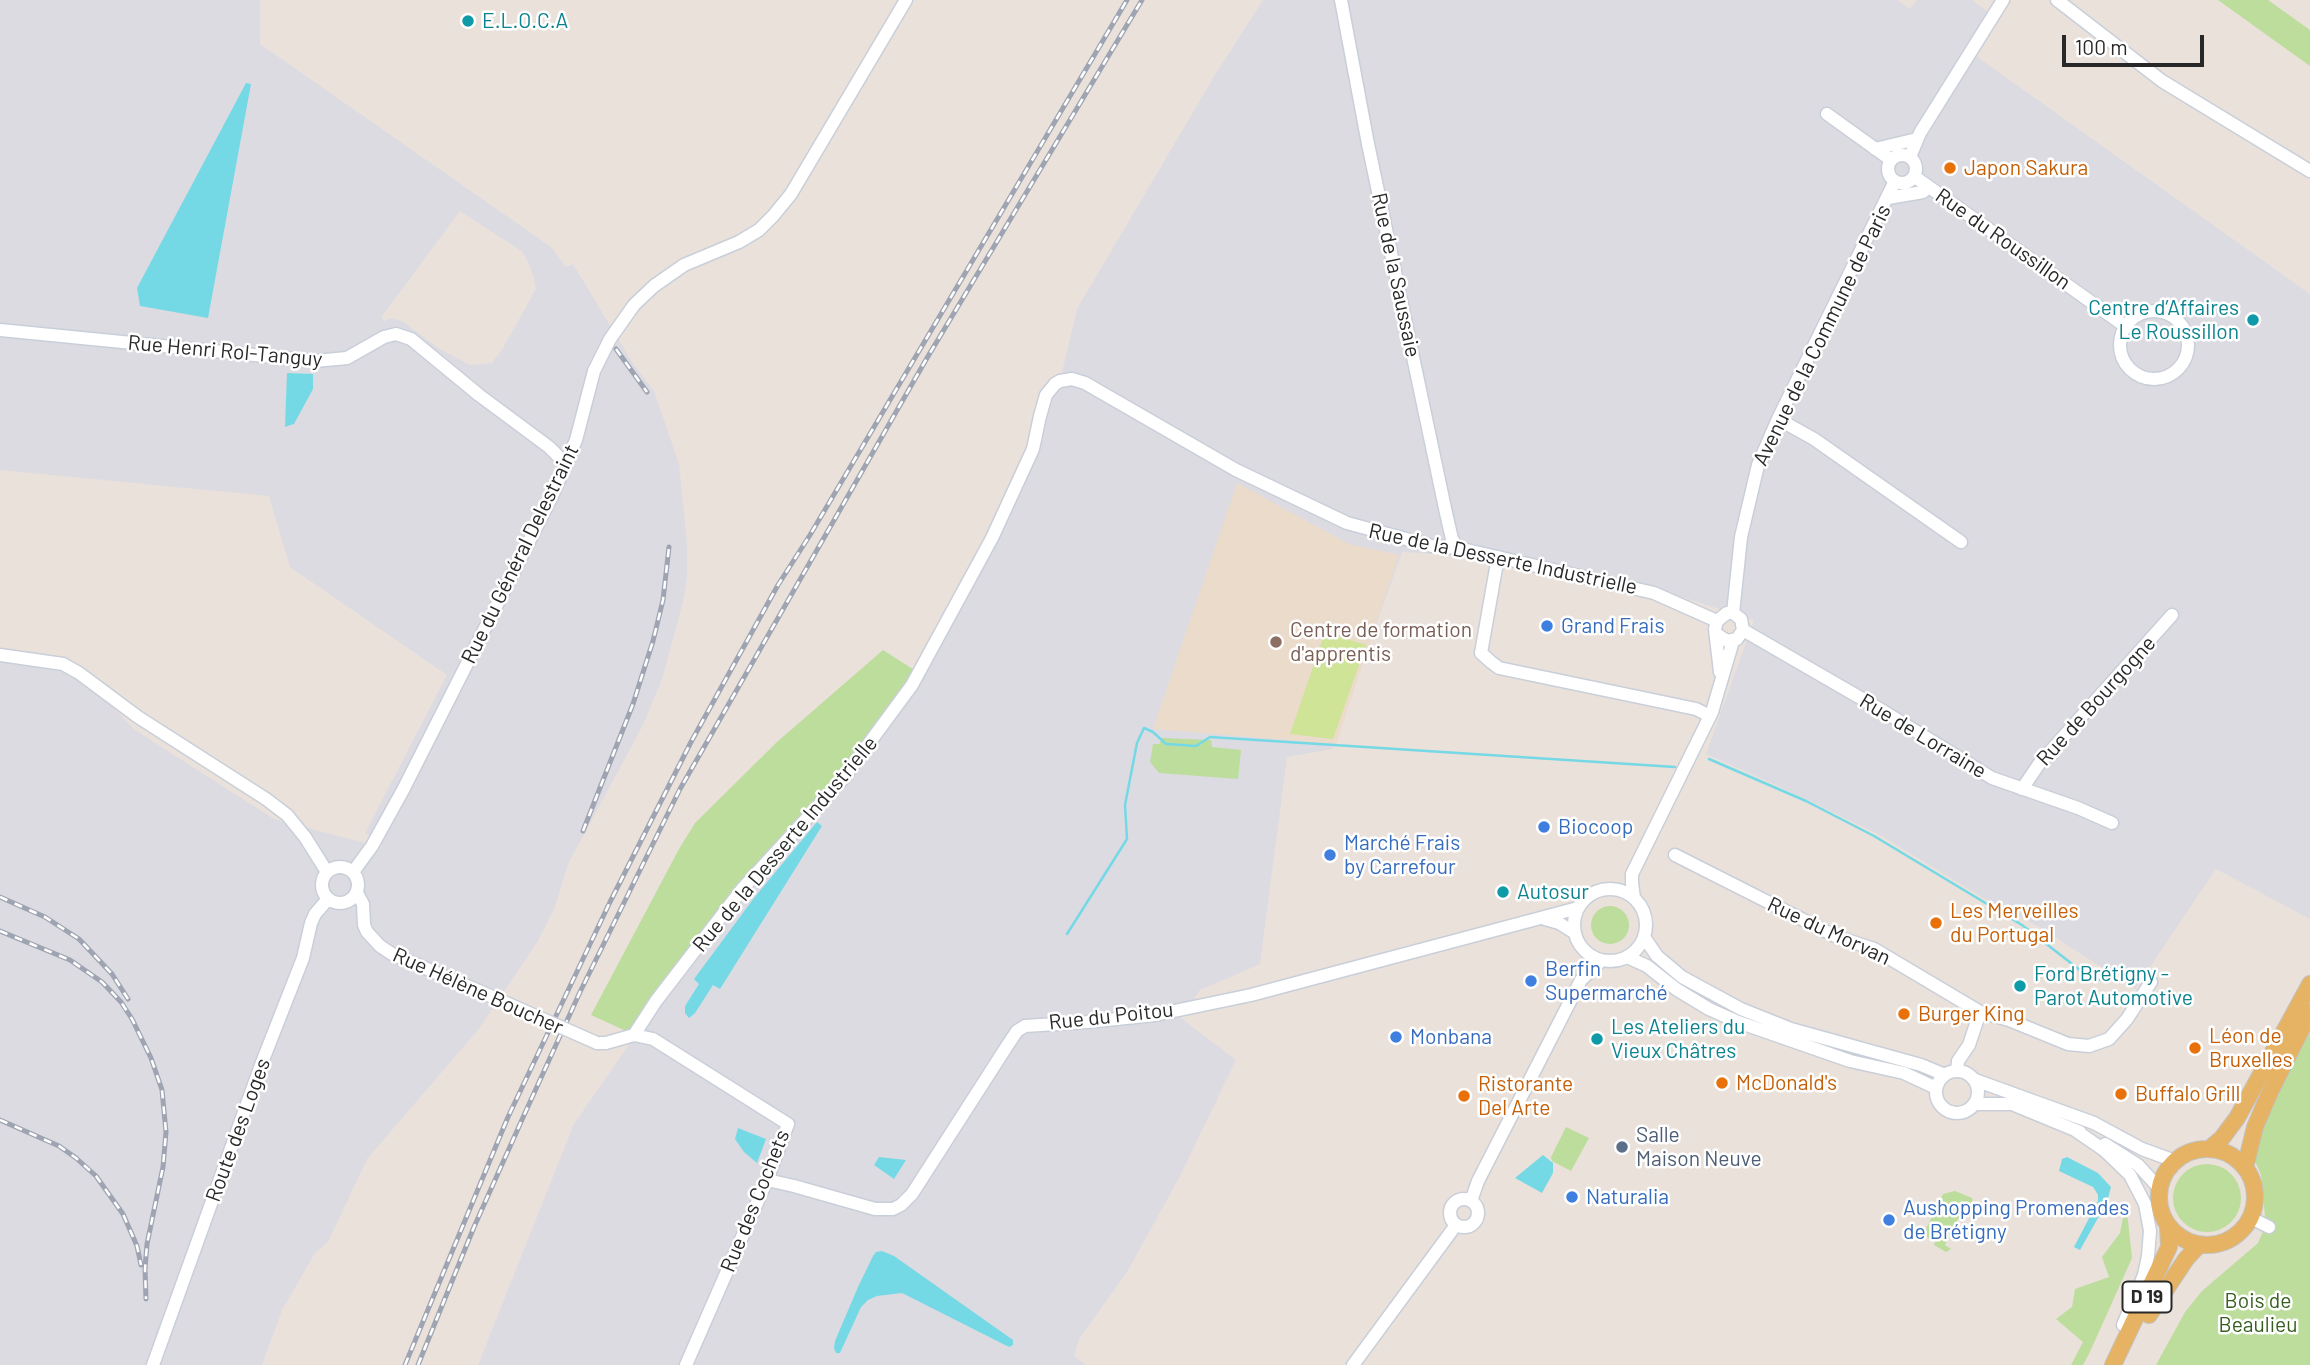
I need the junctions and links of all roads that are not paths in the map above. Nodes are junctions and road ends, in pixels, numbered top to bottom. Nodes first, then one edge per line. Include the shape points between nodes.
1 (906, 0) edge
2 (1341, 0) edge
3 (2003, 0) edge
4 (2057, 0) edge
5 (1827, 114) dead end
6 (1917, 139) junction
7 (1875, 149) junction
8 (1910, 157) junction
9 (1891, 160) junction
10 (2310, 171) edge
11 (1915, 177) junction
12 (1895, 181) junction
13 (1928, 187) junction
14 (1888, 198) junction
15 (2125, 326) junction
16 (0, 330) edge
17 (1778, 419) junction
18 (566, 464) junction
19 (1961, 542) dead end
20 (1458, 548) junction
21 (1498, 557) junction
22 (1733, 613) junction
23 (2172, 615) dead end
24 (1717, 621) junction
25 (1744, 630) junction
26 (1718, 635) junction
27 (1733, 641) junction
28 (0, 654) edge
29 (1721, 683) junction
30 (1710, 716) junction
31 (2022, 789) junction
32 (2112, 823) dead end
33 (1675, 855) dead end
34 (327, 872) junction
35 (353, 872) junction
36 (1632, 874) junction
37 (1613, 889) junction
38 (357, 893) junction
39 (1634, 898) junction
40 (328, 899) junction
41 (1578, 908) junction
42 (1545, 919) junction
43 (1575, 933) junction
44 (1644, 937) junction
45 (1586, 951) junction
46 (1627, 957) junction
47 (1602, 960) junction
48 (1581, 980) junction
49 (2151, 982) dead end
50 (2310, 984) edge
51 (1980, 1012) junction
52 (2310, 1012) edge
53 (634, 1035) junction
54 (1969, 1045) junction
55 (1951, 1073) junction
56 (1974, 1079) junction
57 (1936, 1088) junction
58 (1975, 1104) junction
59 (2075, 1130) junction
60 (2209, 1149) junction
61 (2175, 1161) junction
62 (2245, 1168) junction
63 (767, 1180) junction
64 (2160, 1188) junction
65 (1471, 1200) junction
66 (2251, 1218) junction
67 (1456, 1225) junction
68 (2168, 1226) junction
69 (2269, 1227) dead end
70 (2199, 1245) junction
71 (153, 1365) edge
72 (686, 1365) edge
73 (1353, 1365) edge
74 (2106, 1365) edge
75 (2113, 1365) edge
76 (2125, 1365) edge

1 - 18 street, Rue du Général Delestraint via 791,194 773,216 739,242 684,265 625,316 598,363
2 - 20 street, Rue de la Saussaie via 1446,513
3 - 6 street
4 - 10 street via 2154,75
5 - 7 street
6 - 7 street
6 - 8 street
7 - 9 street
8 - 9 street via 1900,155
8 - 11 street via 1916,166
9 - 12 street via 1888,172
11 - 12 street via 1906,183
11 - 13 street, Rue du Roussillon
12 - 14 street, Avenue de la Commune de Paris
13 - 14 street
13 - 15 street, Rue du Roussillon
14 - 17 street, Avenue de la Commune de Paris
15 - 15 street via 2119,352 2133,373 2156,380 2183,364 2188,344 2185,330 2174,318 2149,311
16 - 18 street, Rue Henri Rol-Tanguy via 315,361 347,358 396,334 411,339
17 - 19 street
17 - 22 street, Avenue de la Commune de Paris via 1751,489
18 - 35 street, Rue du Général Delestraint via 403,790
20 - 21 street, Rue de la Desserte Industrielle
20 - 53 street, Rue de la Desserte Industrielle via 1432,546 1348,523 1236,470 1084,383 1069,379 1055,384 1046,396 1031,455 992,538 912,685 859,760 743,888
21 - 24 street, Rue de la Desserte Industrielle via 1654,593
21 - 30 street via 1481,653 1491,663 1696,709
22 - 24 street via 1721,615
22 - 25 street
23 - 31 street, Rue de Bourgogne
24 - 26 street
25 - 27 street
25 - 31 street, Rue de Lorraine via 1992,778
26 - 27 street
26 - 29 street
27 - 29 street
28 - 34 street via 63,664 79,673 287,815
29 - 30 street
30 - 36 street
31 - 32 street, Rue de Lorraine
33 - 51 street, Rue du Morvan via 1835,936 1874,948
34 - 35 street via 338,867
34 - 40 street via 323,890
35 - 38 street
36 - 37 street
36 - 39 street
37 - 39 street
37 - 41 street via 1593,894
38 - 40 street via 340,904
38 - 53 street, Rue Hélène Boucher, bridge via 367,932 392,954 597,1043
39 - 44 street via 1647,923
40 - 71 street, Route des Loges via 311,923 303,958
41 - 42 street, Rue du Poitou
41 - 43 street
42 - 43 street
42 - 63 street, Rue du Poitou via 1251,995 1122,1019 1025,1026 1017,1031 912,1194 893,1209 883,1211
43 - 45 street
44 - 46 street
44 - 55 street via 1657,957 1682,977 1741,1009 1791,1029
45 - 47 street
45 - 48 street
46 - 47 street
46 - 57 street via 1738,1022 1850,1061 1904,1073
47 - 48 street
48 - 65 street
49 - 51 street, Rue du Morvan via 2116,1032 2089,1046 2068,1044
50 - 60 main road via 2237,1118
51 - 54 street
52 - 62 main road via 2265,1104
53 - 63 street, Rue des Cochets via 653,1039 787,1121
54 - 55 street
54 - 56 street
55 - 56 street
55 - 57 street
56 - 58 street via 1979,1093
56 - 61 street via 2094,1123
57 - 58 street via 1937,1100 1951,1113 1963,1113
58 - 59 street via 2012,1104
59 - 64 street via 2138,1165
59 - 74 street via 2130,1175 2146,1204 2150,1231 2144,1275
60 - 61 main road
60 - 62 main road via 2229,1155
61 - 64 main road
62 - 66 main road via 2254,1186
63 - 72 street, Rue des Cochets
64 - 68 main road via 2159,1201
65 - 67 street via 1453,1203 1450,1213
65 - 67 street via 1477,1209 1476,1219 1468,1227
66 - 69 street
66 - 70 main road via 2235,1237
67 - 73 street
68 - 70 main road
68 - 75 main road, D 19 via 2169,1247
70 - 76 main road, D 19 via 2151,1310

